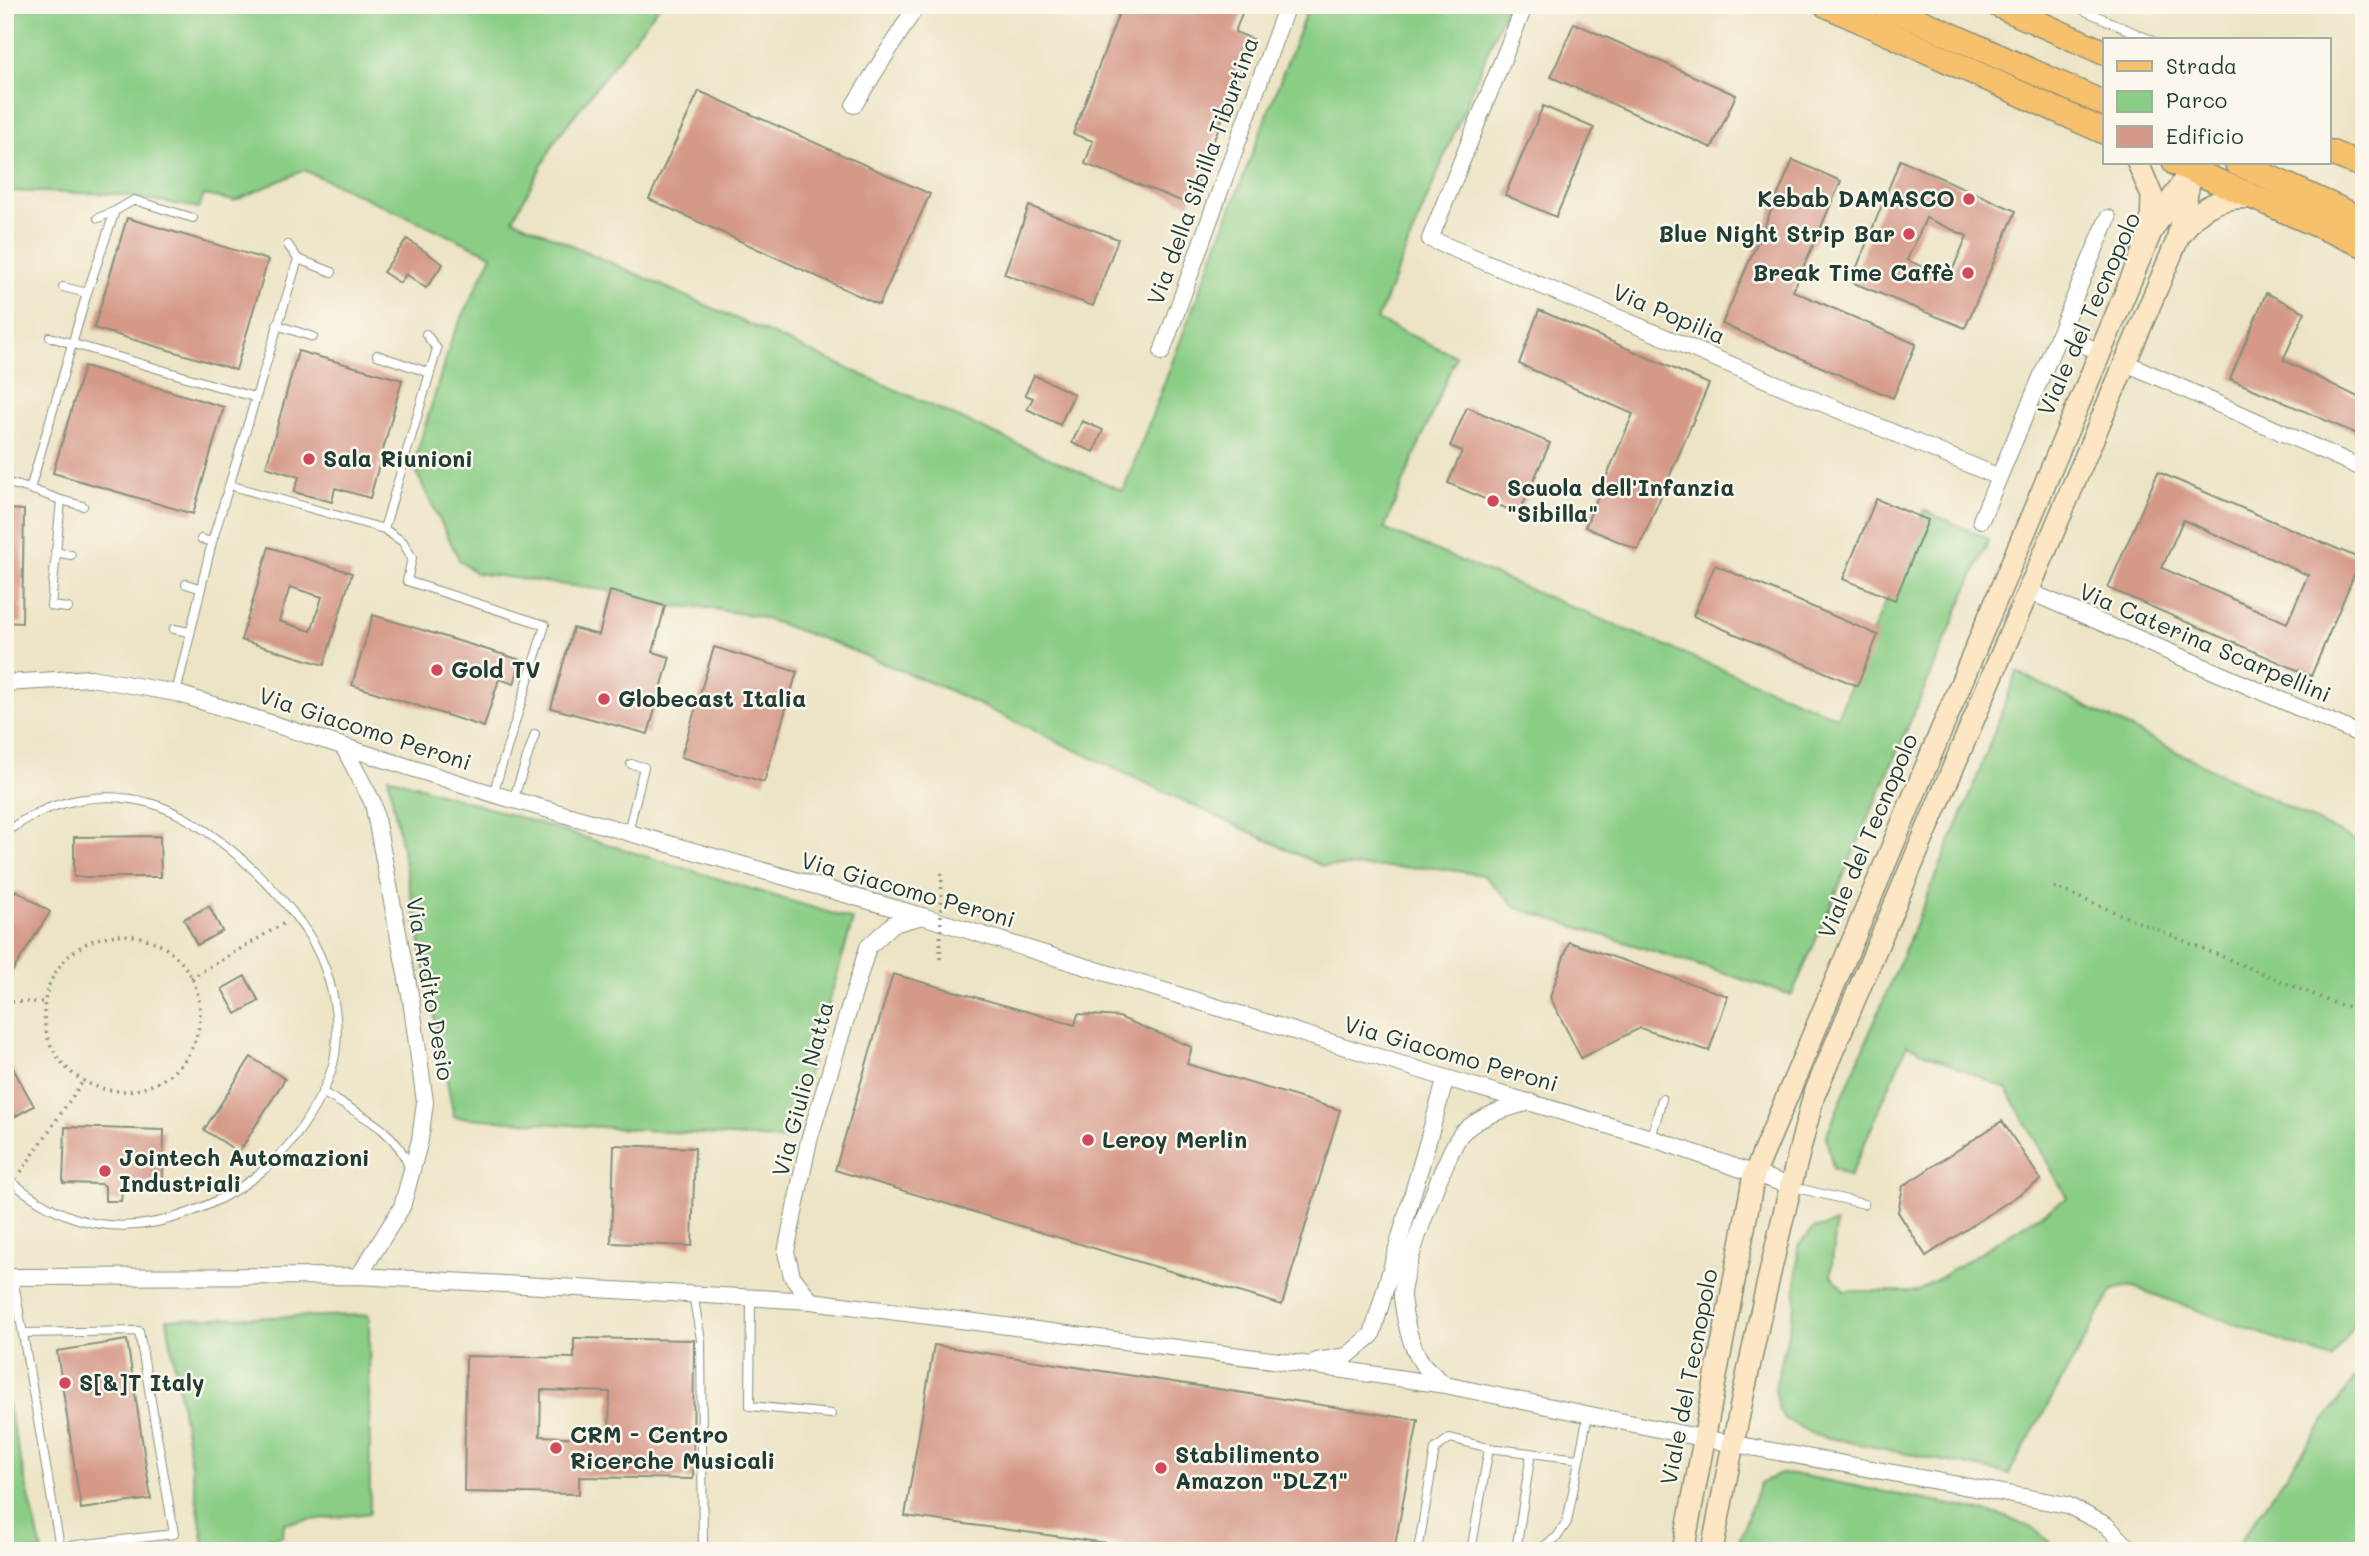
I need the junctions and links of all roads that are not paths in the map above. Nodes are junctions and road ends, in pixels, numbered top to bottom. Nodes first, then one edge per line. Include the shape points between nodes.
1 (917, 5) edge
2 (1287, 5) edge
3 (1826, 5) edge
4 (1884, 5) edge
5 (1998, 5) edge
6 (2072, 5) edge
7 (1520, 8) edge
8 (2146, 38) edge
9 (2103, 51) edge
10 (2103, 103) edge
11 (854, 105) dead end
12 (2103, 131) edge
13 (2330, 152) edge
14 (2138, 164) edge
15 (2238, 164) edge
16 (2188, 165) edge
17 (2364, 166) edge
18 (2257, 199) junction
19 (115, 211) junction
20 (98, 218) dead end
21 (193, 218) dead end
22 (2108, 218) dead end
23 (2364, 219) edge
24 (2151, 232) junction
25 (2177, 241) junction
26 (288, 245) dead end
27 (2364, 245) edge
28 (298, 259) junction
29 (332, 272) dead end
30 (63, 287) dead end
31 (87, 293) junction
32 (277, 325) junction
33 (426, 334) dead end
34 (2059, 334) junction
35 (50, 337) dead end
36 (313, 337) dead end
37 (73, 344) junction
38 (1162, 352) dead end
39 (2100, 352) junction
40 (377, 355) dead end
41 (2126, 363) junction
42 (429, 373) junction
43 (254, 397) junction
44 (2364, 469) edge
45 (1999, 477) junction
46 (5, 482) edge
47 (229, 485) junction
48 (30, 489) junction
49 (61, 500) junction
50 (83, 506) dead end
51 (1981, 520) dead end
52 (384, 529) junction
53 (201, 540) dead end
54 (212, 542) junction
55 (55, 552) junction
56 (71, 555) dead end
57 (186, 584) dead end
58 (199, 588) junction
59 (2028, 591) junction
60 (68, 608) dead end
61 (174, 629) dead end
62 (189, 632) junction
63 (5, 683) edge
64 (176, 694) junction
65 (535, 734) dead end
66 (2364, 736) edge
67 (343, 746) junction
68 (631, 764) dead end
69 (494, 794) junction
70 (513, 800) junction
71 (5, 832) edge
72 (628, 832) junction
73 (922, 916) junction
74 (1446, 1079) junction
75 (322, 1092) junction
76 (1662, 1098) dead end
77 (1532, 1101) junction
78 (1651, 1138) junction
79 (412, 1175) junction
80 (1754, 1175) junction
81 (5, 1177) edge
82 (1790, 1186) junction
83 (1864, 1205) dead end
84 (359, 1276) junction
85 (9, 1277) edge
86 (693, 1294) junction
87 (751, 1297) junction
88 (811, 1301) junction
89 (23, 1333) junction
90 (1303, 1364) junction
91 (1445, 1385) junction
92 (831, 1414) dead end
93 (1588, 1415) junction
94 (1702, 1438) junction
95 (1732, 1444) junction
96 (1489, 1448) junction
97 (1531, 1453) junction
98 (1579, 1459) junction
99 (703, 1551) edge
100 (1418, 1551) edge
101 (1471, 1551) edge
102 (1516, 1551) edge
103 (1537, 1551) edge
104 (1683, 1551) edge
105 (1712, 1551) edge
106 (2132, 1551) edge

1 - 11 street
2 - 38 street, Via della Sibilla Tiburtina
3 - 12 main road
4 - 10 main road
5 - 9 main road
6 - 8 lane
7 - 45 street, Via Popilia via 1430,239
13 - 17 main road
14 - 24 main road via 2152,195
15 - 23 main road
16 - 18 main road
16 - 24 main road, Viale del Tecnopolo
16 - 25 main road
18 - 25 main road via 2229,199 2204,209
18 - 27 main road
19 - 20 lane
19 - 21 lane via 134,201
19 - 31 lane
22 - 34 street
24 - 39 main road, Viale del Tecnopolo
25 - 41 main road
26 - 28 lane
28 - 29 lane
28 - 32 lane
30 - 31 lane
31 - 37 lane
32 - 36 lane
32 - 43 lane
33 - 42 lane via 437,349
34 - 39 street
34 - 45 street
35 - 37 lane
37 - 43 lane
37 - 48 lane
39 - 80 main road, Viale del Tecnopolo
40 - 42 lane
41 - 44 street
41 - 59 main road
42 - 52 lane
43 - 47 lane
45 - 51 street
46 - 48 lane
47 - 52 lane
47 - 54 lane
48 - 49 lane
49 - 50 lane
49 - 55 lane
52 - 69 lane via 403,542 412,558 407,581 545,625
53 - 54 lane
54 - 58 lane
55 - 56 lane
55 - 60 lane via 51,606
57 - 58 lane
58 - 62 lane
59 - 66 street, Via Caterina Scarpellini
59 - 82 main road via 1814,1095
61 - 62 lane
62 - 64 lane
63 - 64 street, Via Giacomo Peroni via 91,678
64 - 67 street, Via Giacomo Peroni
65 - 70 lane
67 - 69 street, Via Giacomo Peroni
67 - 79 street, Via Ardito Desio via 373,803 423,1071 425,1102
68 - 72 lane via 644,767
69 - 70 street, Via Giacomo Peroni
70 - 72 street, Via Giacomo Peroni
71 - 75 lane via 70,801 104,797 172,811 215,838 255,874 313,943 334,1004 335,1055
72 - 73 street, Via Giacomo Peroni
73 - 74 street, Via Giacomo Peroni
73 - 88 street, Via Giulio Natta via 893,925 869,947 809,1140 786,1252 792,1276
74 - 77 street, Via Giacomo Peroni
74 - 90 street via 1372,1335 1346,1356
75 - 79 lane via 394,1137
75 - 81 lane via 273,1163 224,1198 174,1219 131,1228 82,1222 37,1201
76 - 78 lane
77 - 78 street, Via Giacomo Peroni
77 - 91 street via 1478,1120 1461,1134 1427,1210 1401,1294 1422,1363
78 - 80 street, Via Giacomo Peroni
79 - 84 street, Via Ardito Desio via 402,1207
80 - 82 street, Via Giacomo Peroni
80 - 94 main road, Viale del Tecnopolo
82 - 83 lane
82 - 95 main road
84 - 85 street
84 - 86 street
85 - 89 lane
86 - 87 street
86 - 99 lane via 701,1340
87 - 88 street
87 - 92 lane via 750,1406
88 - 90 street
89 - 89 lane via 60,1548 174,1534 139,1331
90 - 91 street
91 - 93 street
93 - 94 street
93 - 98 lane
94 - 95 street
94 - 104 main road, Viale del Tecnopolo
95 - 105 main road
95 - 106 street via 2067,1506 2106,1525
96 - 97 lane
96 - 100 lane via 1450,1438 1434,1449
96 - 101 lane
97 - 98 lane
97 - 102 lane
98 - 103 lane via 1563,1531

